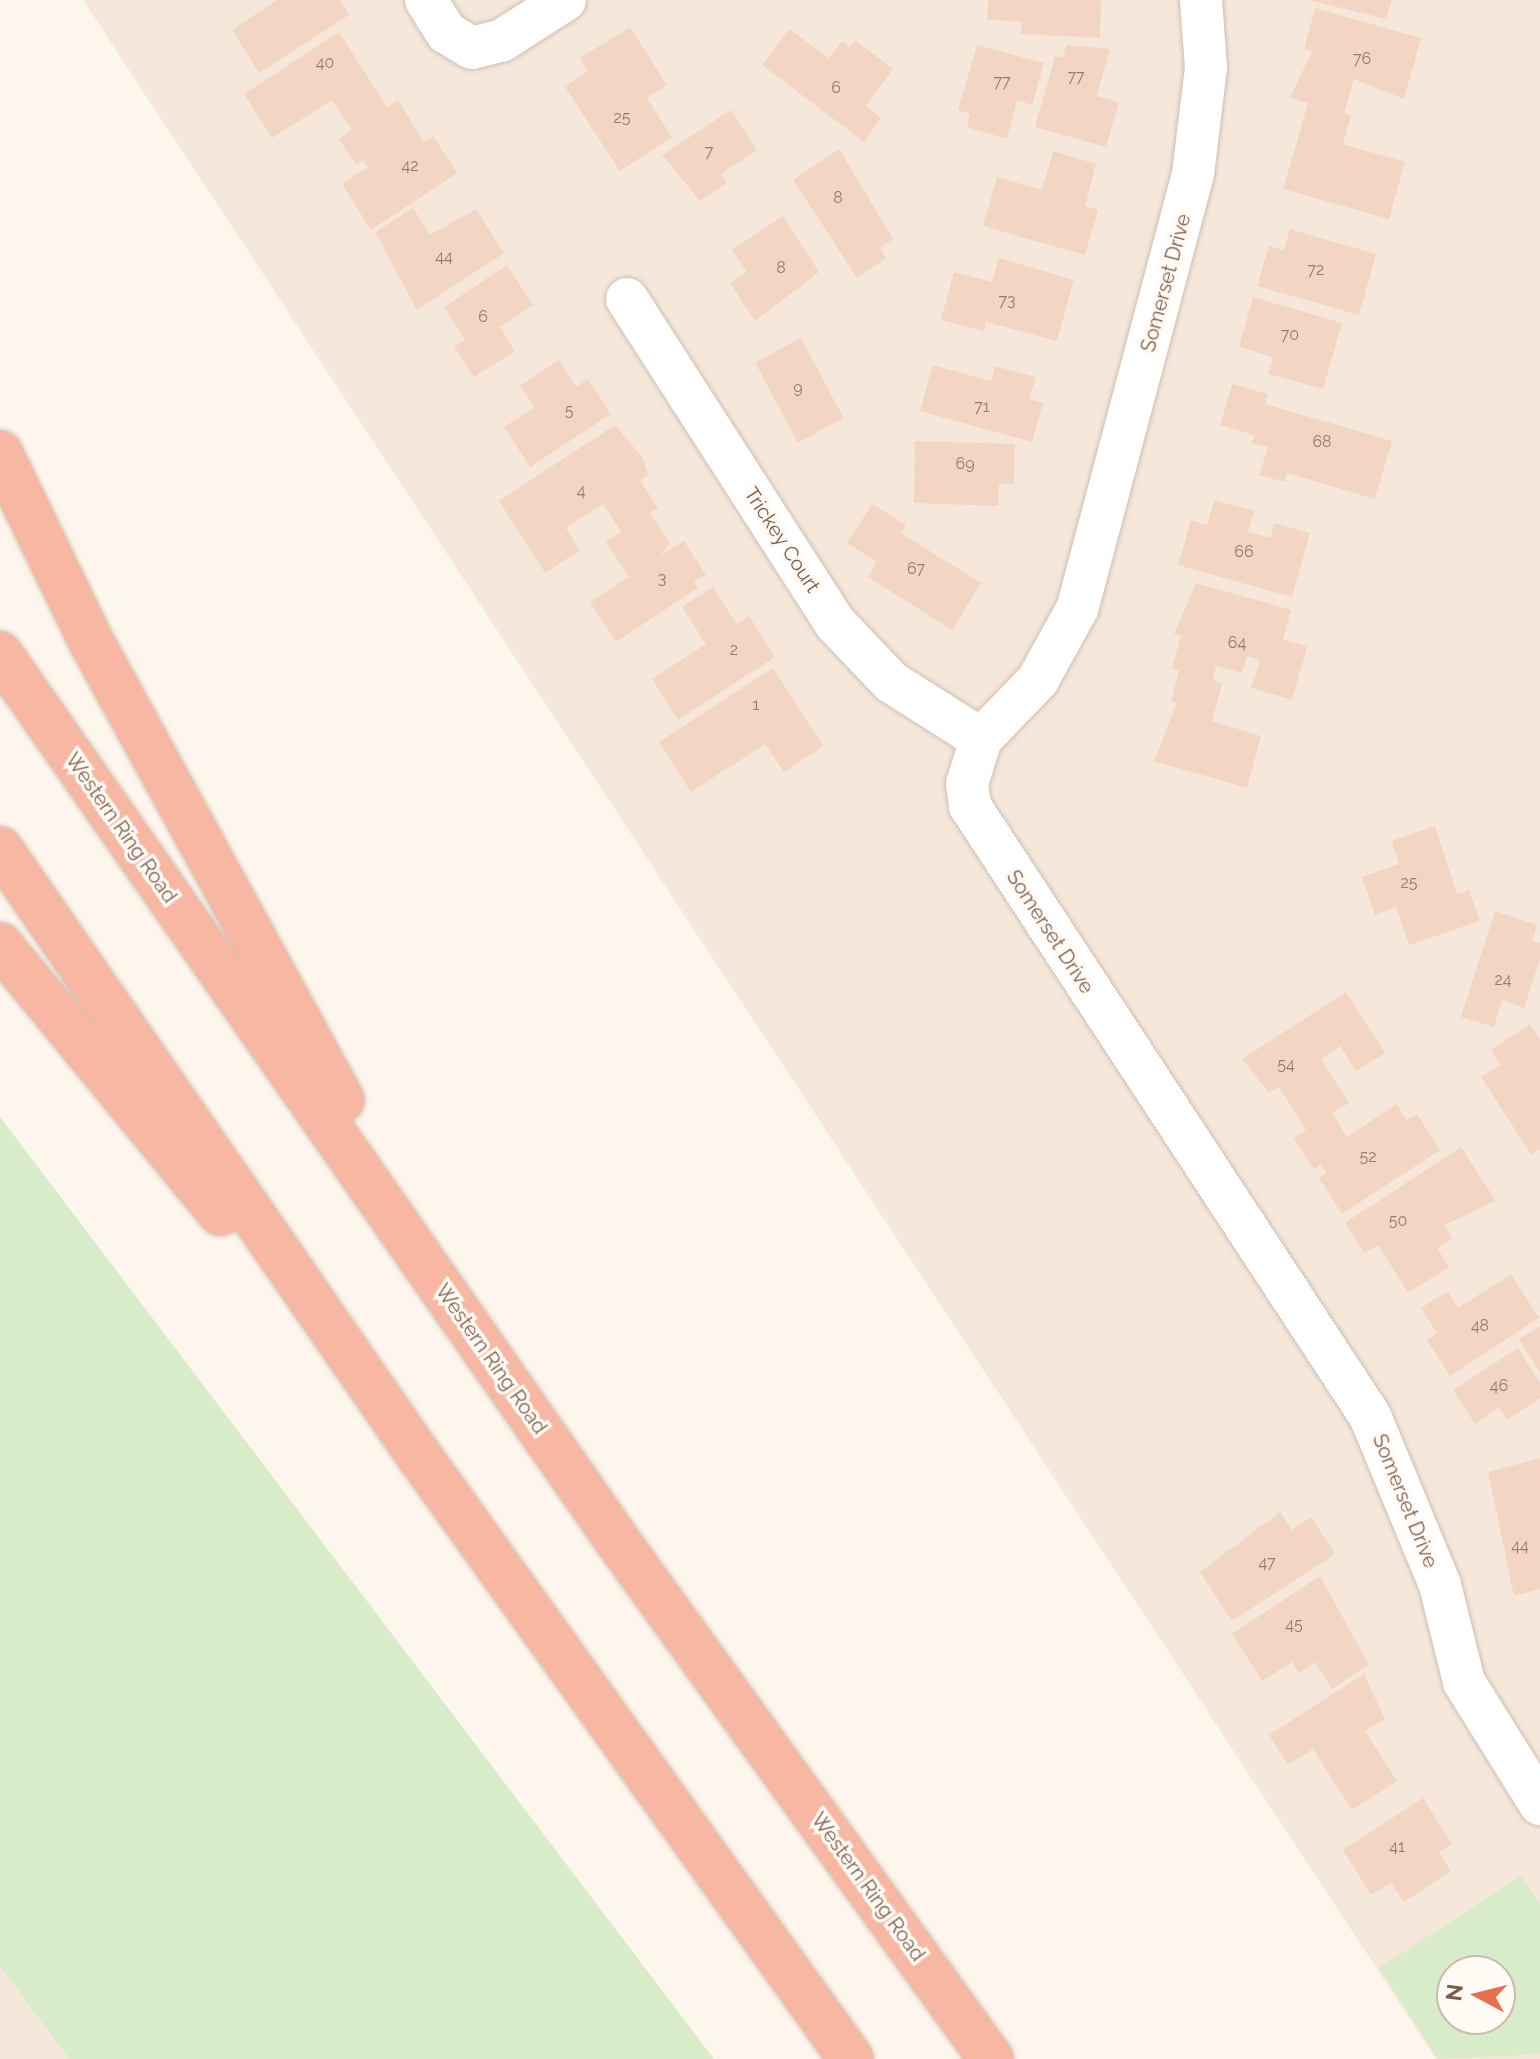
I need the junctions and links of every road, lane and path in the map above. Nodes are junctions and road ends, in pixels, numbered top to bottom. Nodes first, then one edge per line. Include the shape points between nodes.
1 (426, 0) edge
2 (565, 0) edge
3 (1201, 0) edge
4 (627, 299) dead end
5 (0, 453) edge
6 (0, 654) edge
7 (981, 739) junction
8 (0, 849) edge
9 (0, 945) edge
10 (417, 1453) junction
11 (624, 1550) junction
12 (1540, 1804) edge
13 (851, 2059) edge
14 (991, 2059) edge

1 - 2 street via 447,33 472,48 501,41
3 - 7 street, Somerset Drive via 1206,68 1193,174 1077,609 1038,680
4 - 7 street, Trickey Court via 836,624 891,682
5 - 11 highway via 92,643 329,1079
6 - 11 highway, Western Ring Road
7 - 12 street, Somerset Drive via 967,784 970,806 1370,1416 1440,1585 1464,1682
8 - 10 highway
9 - 10 highway
10 - 13 highway
11 - 14 highway, Western Ring Road

